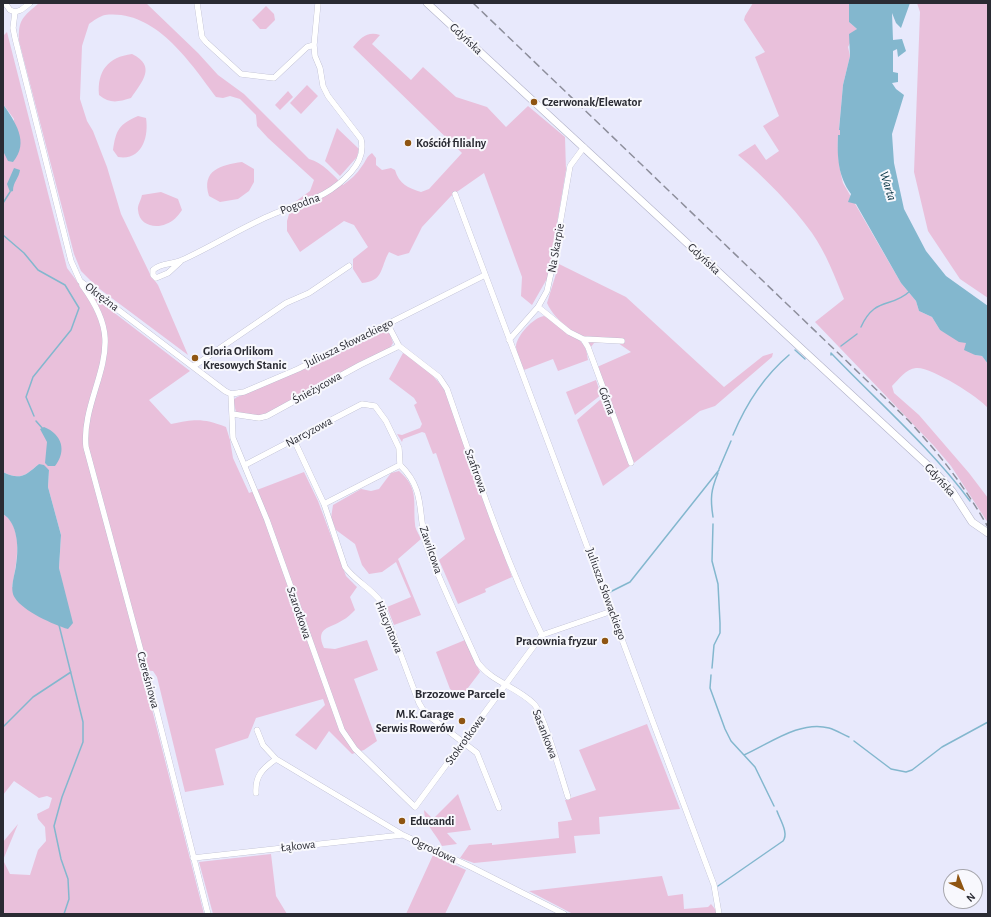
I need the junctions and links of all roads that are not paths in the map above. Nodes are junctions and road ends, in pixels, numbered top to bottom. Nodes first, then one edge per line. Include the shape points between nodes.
1 (5, 3) edge
2 (30, 3) edge
3 (197, 3) edge
4 (318, 3) edge
5 (427, 3) edge
6 (14, 12) junction
7 (314, 45) junction
8 (584, 147) junction
9 (455, 194) dead end
10 (180, 262) dead end
11 (349, 266) dead end
12 (485, 275) junction
13 (80, 281) junction
14 (538, 307) junction
15 (388, 324) junction
16 (583, 339) junction
17 (509, 340) junction
18 (622, 341) dead end
19 (399, 346) junction
20 (194, 366) junction
21 (231, 394) junction
22 (232, 414) junction
23 (294, 440) junction
24 (631, 462) dead end
25 (245, 465) junction
26 (400, 465) junction
27 (324, 504) junction
28 (988, 533) edge
29 (612, 611) junction
30 (542, 635) junction
31 (506, 684) junction
32 (257, 730) dead end
33 (463, 742) junction
34 (276, 759) junction
35 (256, 793) dead end
36 (568, 797) dead end
37 (415, 807) joint
38 (499, 808) dead end
39 (403, 835) junction
40 (193, 858) junction
41 (208, 914) edge
42 (564, 914) edge
43 (719, 914) edge

1 - 6 street
2 - 6 street
3 - 7 street via 202,37 241,74 274,78 307,47
4 - 7 street, Pogodna
5 - 8 main road, Gdyńska
6 - 13 street, Okrężna via 15,38 71,261
7 - 10 street, Pogodna via 323,86 360,139 360,160 345,178 325,195 269,216
8 - 14 street, Na Skarpie via 570,166 552,276 547,292
8 - 28 main road, Gdyńska via 934,472 952,491 972,522
9 - 12 street, Juliusza Słowackiego
11 - 20 street via 309,293 286,303
12 - 15 street, Juliusza Słowackiego
12 - 17 street, Juliusza Słowackiego
13 - 20 street, Okrężna
13 - 40 street, Czereśniowa via 98,312 105,338 104,352 86,421 86,447 149,681
14 - 16 street via 569,332
14 - 17 street, Na Skarpie
15 - 19 street, Szafirowa
15 - 21 street, Juliusza Słowackiego via 298,369 244,392
16 - 18 street
16 - 24 street, Górna
17 - 29 street, Juliusza Słowackiego
19 - 22 street, Śnieżycowa via 267,416 260,418
19 - 30 street, Szafirowa via 439,377 447,389 524,598
20 - 21 street
21 - 22 street, Szarotkowa
22 - 25 street, Szarotkowa via 233,438
23 - 25 street, Narcyzowa
23 - 26 street, Narcyzowa via 362,404 375,406 386,421 399,448
23 - 27 street, Hiacyntowa
25 - 37 street, Szarotkowa via 342,730 355,750
26 - 27 street
26 - 31 street, Zawilcowa via 409,474 418,492 421,528 428,550 478,663 496,680
27 - 33 street, Hiacyntowa via 345,567 376,594 381,602 424,713
29 - 30 street
29 - 43 street, Juliusza Słowackiego via 714,885
30 - 31 street, Stokrotkowa
31 - 33 street, Stokrotkowa
31 - 36 street, Sasankowa via 535,705
32 - 34 street, Ogrodowa via 263,745
33 - 37 street, Stokrotkowa
33 - 38 street, Hiacyntowa via 480,758
34 - 35 street via 255,781
34 - 39 street, Ogrodowa
39 - 40 street, Łąkowa
39 - 42 street, Ogrodowa
40 - 41 street, Czereśniowa

